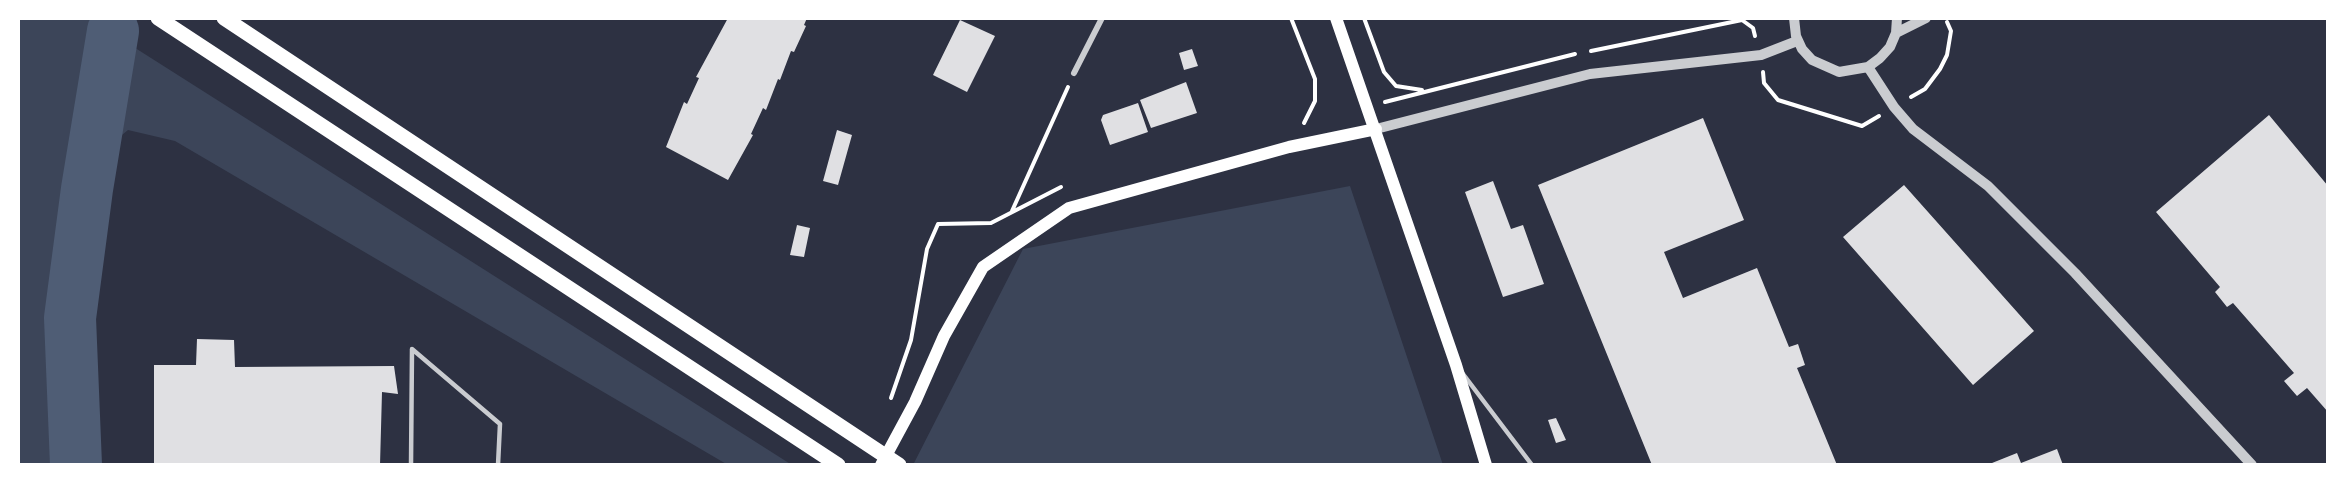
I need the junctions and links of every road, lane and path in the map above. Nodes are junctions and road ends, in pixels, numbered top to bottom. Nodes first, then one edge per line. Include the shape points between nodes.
1 (158, 18) edge
2 (224, 18) edge
3 (1102, 18) edge
4 (1291, 18) edge
5 (1336, 18) edge
6 (1364, 18) edge
7 (1794, 18) edge
8 (1897, 18) edge
9 (1926, 18) edge
10 (1896, 33) junction
11 (1797, 42) junction
12 (1868, 67) junction
13 (1074, 73) joint
14 (1425, 91) dead end
15 (1304, 123) dead end
16 (1376, 129) junction
17 (1012, 212) dead end
18 (1456, 365) junction
19 (411, 465) edge
20 (498, 465) edge
21 (838, 465) edge
22 (881, 465) edge
23 (899, 465) edge
24 (1486, 465) edge
25 (1532, 465) edge
26 (2252, 465) edge

1 - 21 main road
2 - 23 main road
3 - 13 street
4 - 15 path via 1315,79 1315,101
5 - 16 main road
6 - 14 path via 1384,72 1396,86
7 - 11 street
8 - 10 street
9 - 10 street
10 - 12 street via 1890,47
11 - 12 street via 1825,68 1839,72
11 - 16 street via 1761,55 1590,74
12 - 26 street via 1913,129 1988,186 2075,273
13 - 17 path
16 - 18 main road
16 - 22 main road via 1289,147 1136,188 1060,214 982,267
18 - 24 main road
18 - 25 lane
19 - 20 lane via 412,349 500,424

